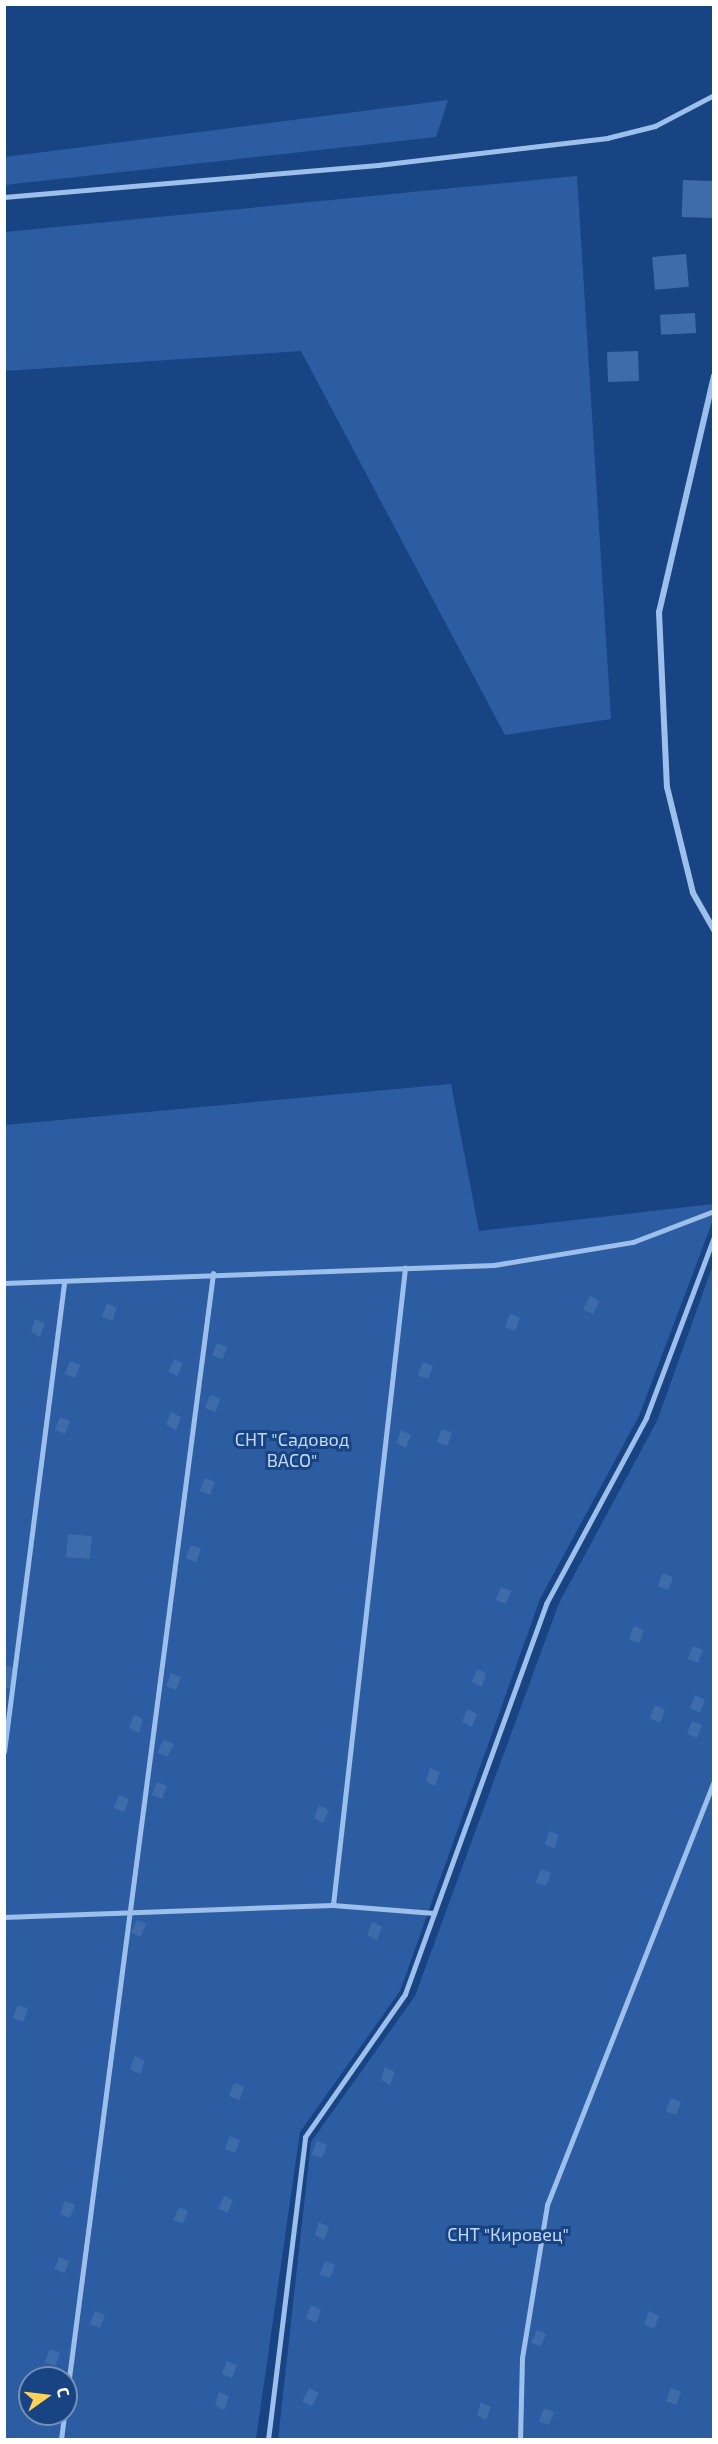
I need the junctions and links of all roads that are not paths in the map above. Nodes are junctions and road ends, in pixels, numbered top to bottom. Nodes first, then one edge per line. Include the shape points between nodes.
1 (714, 95) edge
2 (4, 197) edge
3 (714, 376) edge
4 (714, 930) edge
5 (714, 1210) edge
6 (714, 1237) edge
7 (405, 1268) junction
8 (213, 1274) junction
9 (64, 1282) junction
10 (4, 1283) edge
11 (4, 1752) edge
12 (714, 1781) edge
13 (333, 1905) junction
14 (130, 1911) junction
15 (434, 1912) junction
16 (4, 1917) edge
17 (71, 2366) edge
18 (268, 2439) edge
19 (520, 2439) edge

1 - 2 lane via 655,126 607,138 378,165
3 - 4 street via 659,612 667,788 693,893
5 - 7 lane via 633,1242 548,1259
6 - 15 lane via 646,1418 546,1604
7 - 8 lane
7 - 13 lane
8 - 9 lane
8 - 14 lane
9 - 10 lane
9 - 11 lane
12 - 19 lane via 547,2205 522,2358
13 - 14 lane
13 - 15 lane
14 - 16 lane
14 - 17 lane
15 - 18 lane via 405,1994 305,2137

